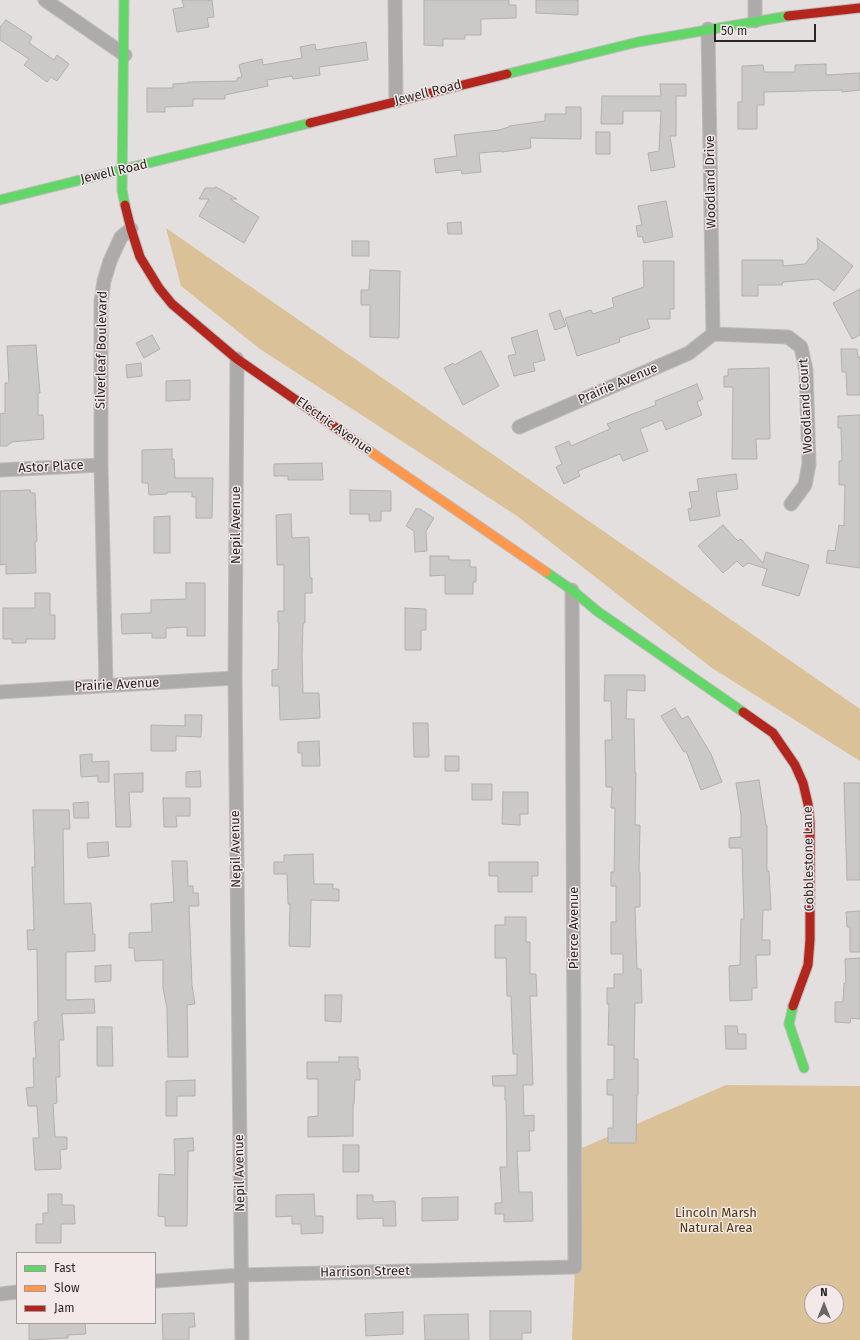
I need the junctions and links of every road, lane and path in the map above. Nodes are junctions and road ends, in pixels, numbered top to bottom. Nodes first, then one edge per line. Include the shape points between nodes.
1 (45, 0) edge
2 (124, 0) edge
3 (395, 0) edge
4 (755, 0) edge
5 (860, 8) edge
6 (755, 21) junction
7 (708, 29) junction
8 (125, 55) junction
9 (396, 101) junction
10 (122, 170) junction
11 (0, 200) edge
12 (131, 229) junction
13 (713, 334) junction
14 (237, 358) junction
15 (519, 427) dead end
16 (101, 465) junction
17 (0, 470) edge
18 (791, 504) dead end
19 (572, 590) junction
20 (234, 678) junction
21 (106, 685) junction
22 (0, 692) edge
23 (804, 1068) dead end
24 (575, 1267) joint
25 (242, 1275) junction
26 (156, 1281) edge
27 (16, 1292) edge
28 (0, 1294) edge
29 (242, 1340) edge

1 - 8 street
2 - 8 street
3 - 9 street
4 - 6 street
5 - 6 street, Jewell Road
6 - 7 street, Jewell Road
7 - 9 street, Jewell Road via 632,44
7 - 13 street, Woodland Drive
8 - 10 street
9 - 10 street, Jewell Road
10 - 11 street, Jewell Road
10 - 12 street via 122,190
12 - 14 street, Electric Avenue via 140,256 172,304
12 - 16 street, Silverleaf Boulevard via 121,236 110,261 101,302
13 - 15 street, Prairie Avenue via 689,353
13 - 18 street, Woodland Court via 788,337 801,347 806,370 809,464 805,485
14 - 19 street, Electric Avenue
14 - 20 street, Nepil Avenue
16 - 17 street, Astor Place
16 - 21 street, Silverleaf Boulevard
19 - 23 street, Cobblestone Lane via 597,611 773,732 795,765 803,783 810,822 810,953 789,1024
19 - 24 street, Pierce Avenue
20 - 21 street, Prairie Avenue
20 - 25 street, Nepil Avenue
21 - 22 street, Prairie Avenue
24 - 25 street, Harrison Street
25 - 26 street, Harrison Street
25 - 29 street, Nepil Avenue
27 - 28 street

